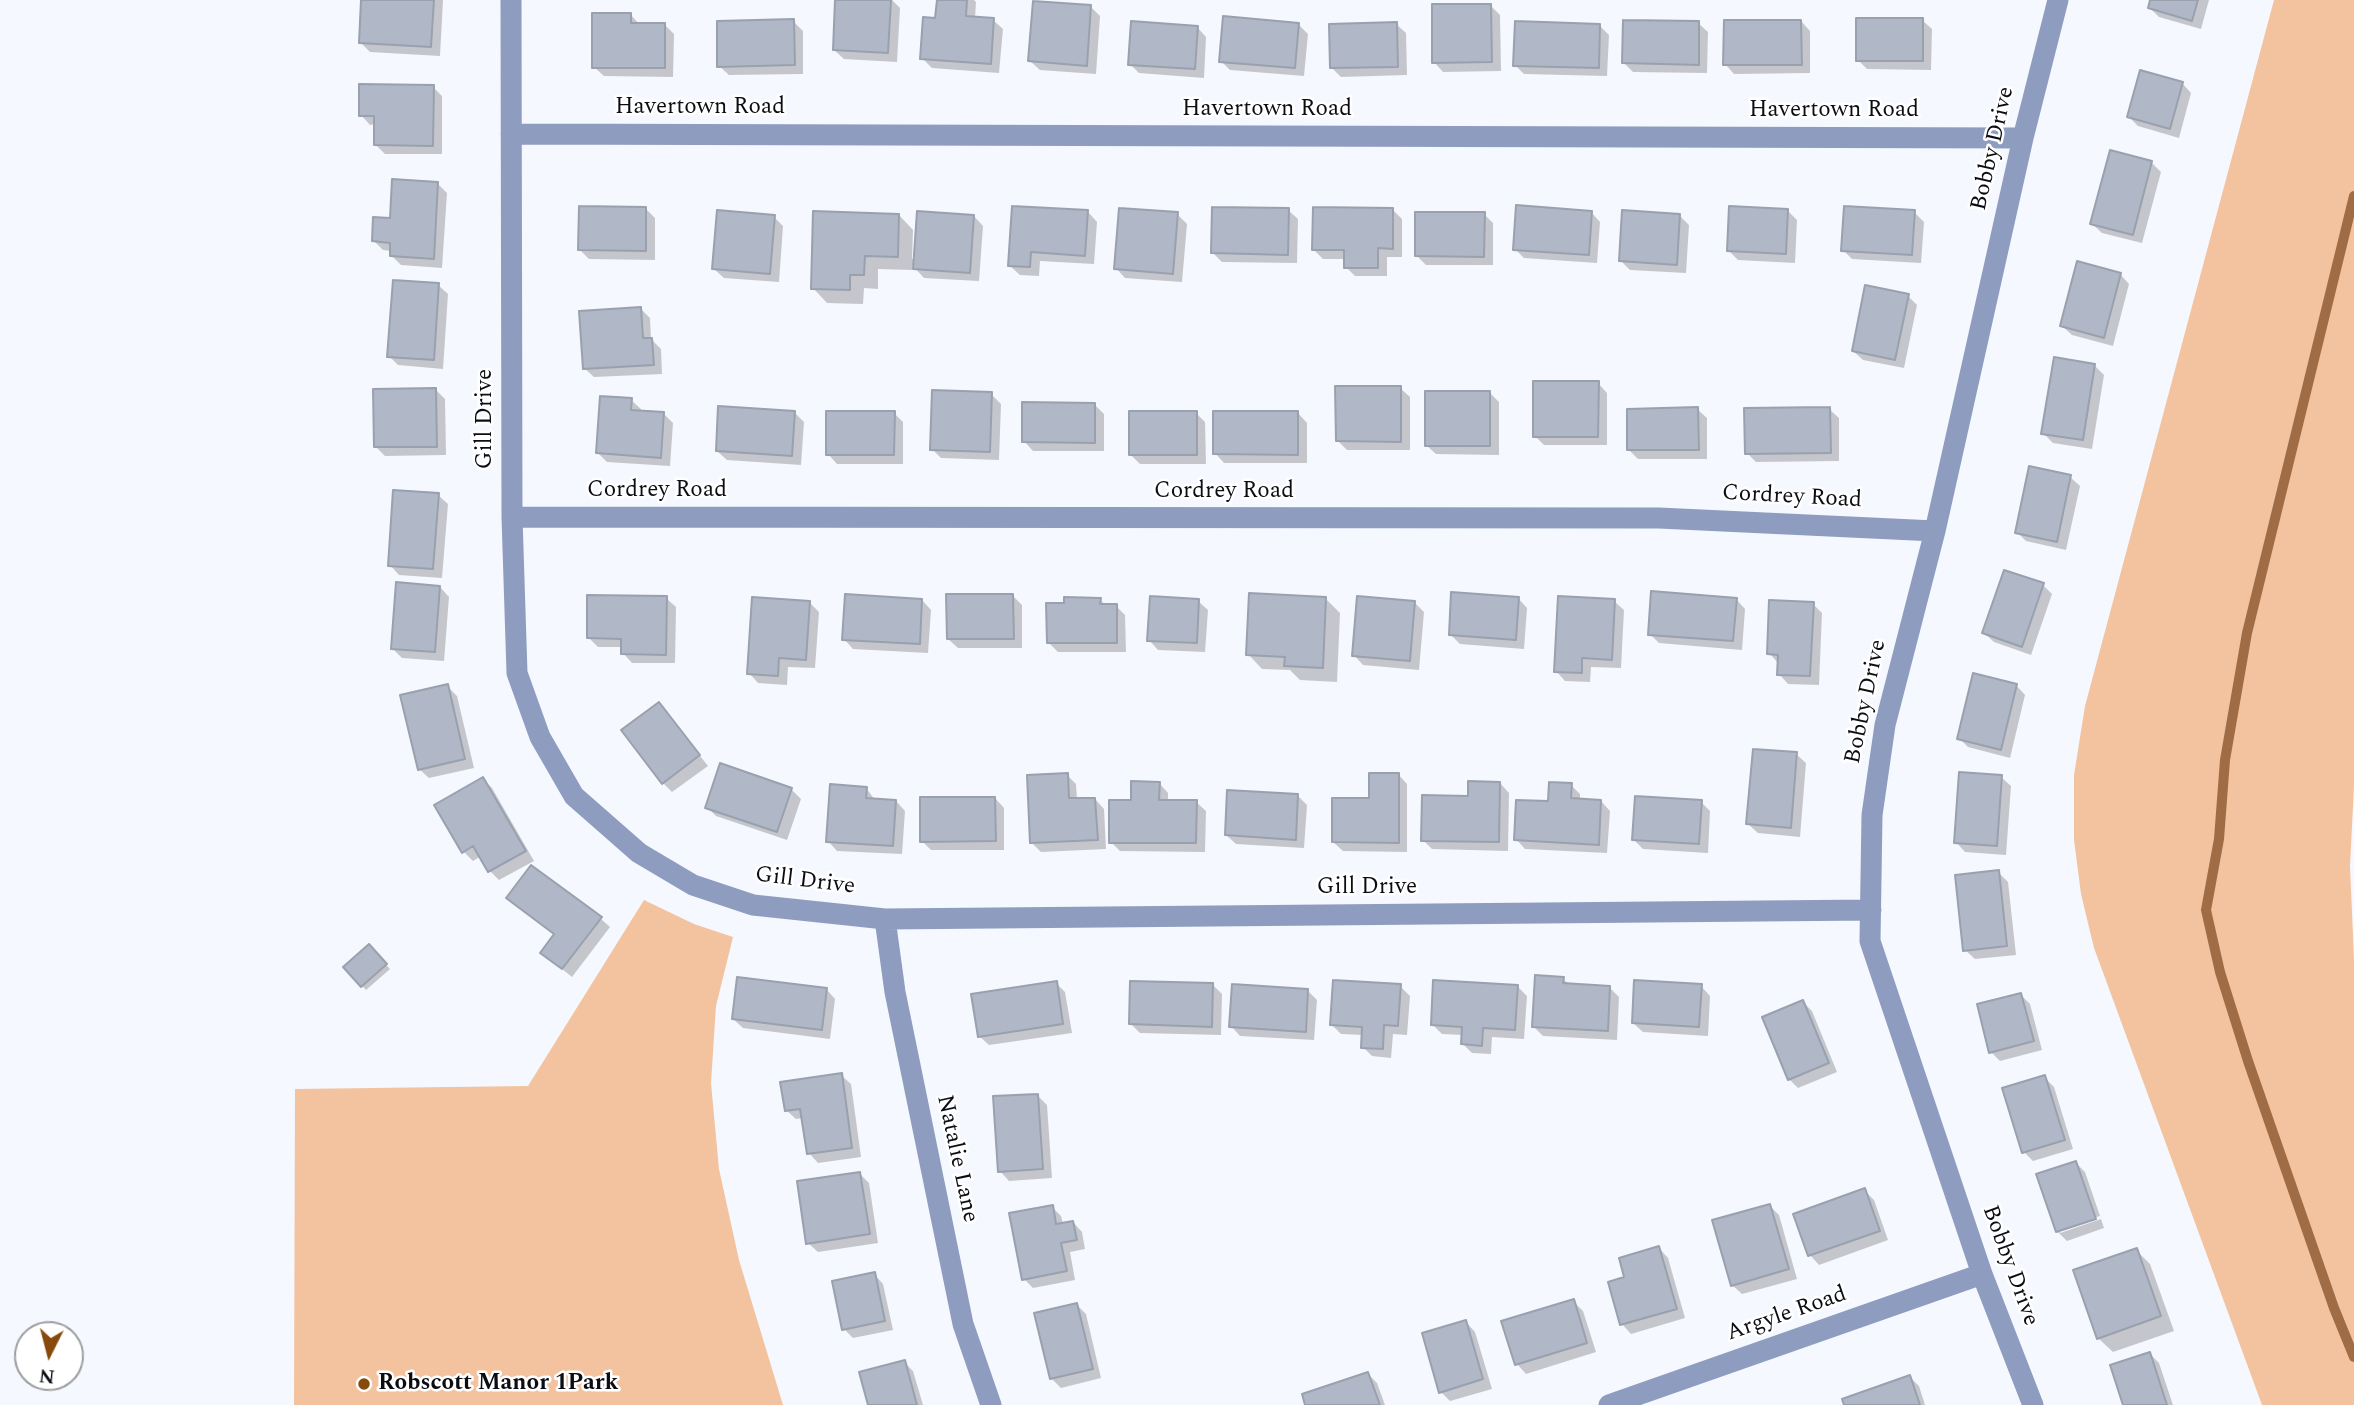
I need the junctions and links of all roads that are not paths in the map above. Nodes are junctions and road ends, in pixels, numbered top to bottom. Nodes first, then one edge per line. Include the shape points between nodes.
1 (511, 0) edge
2 (2057, 0) edge
3 (511, 134) junction
4 (2023, 138) junction
5 (512, 517) junction
6 (1935, 531) junction
7 (1871, 910) junction
8 (885, 919) junction
9 (1982, 1275) junction
10 (991, 1405) edge
11 (1609, 1405) edge
12 (2033, 1405) edge

1 - 3 street, Gill Drive
2 - 4 street, Bobby Drive
3 - 4 street, Havertown Road
3 - 5 street, Gill Drive
4 - 6 street, Bobby Drive
5 - 6 street, Cordrey Road via 1659,518
5 - 8 street, Gill Drive via 517,673 540,737 574,796 639,853 693,885 753,905
6 - 7 street, Bobby Drive via 1885,725 1871,816
7 - 8 street, Gill Drive
7 - 9 street, Bobby Drive via 1870,941
8 - 10 street, Natalie Lane via 895,992 963,1324
9 - 11 street, Argyle Road
9 - 12 street, Bobby Drive

